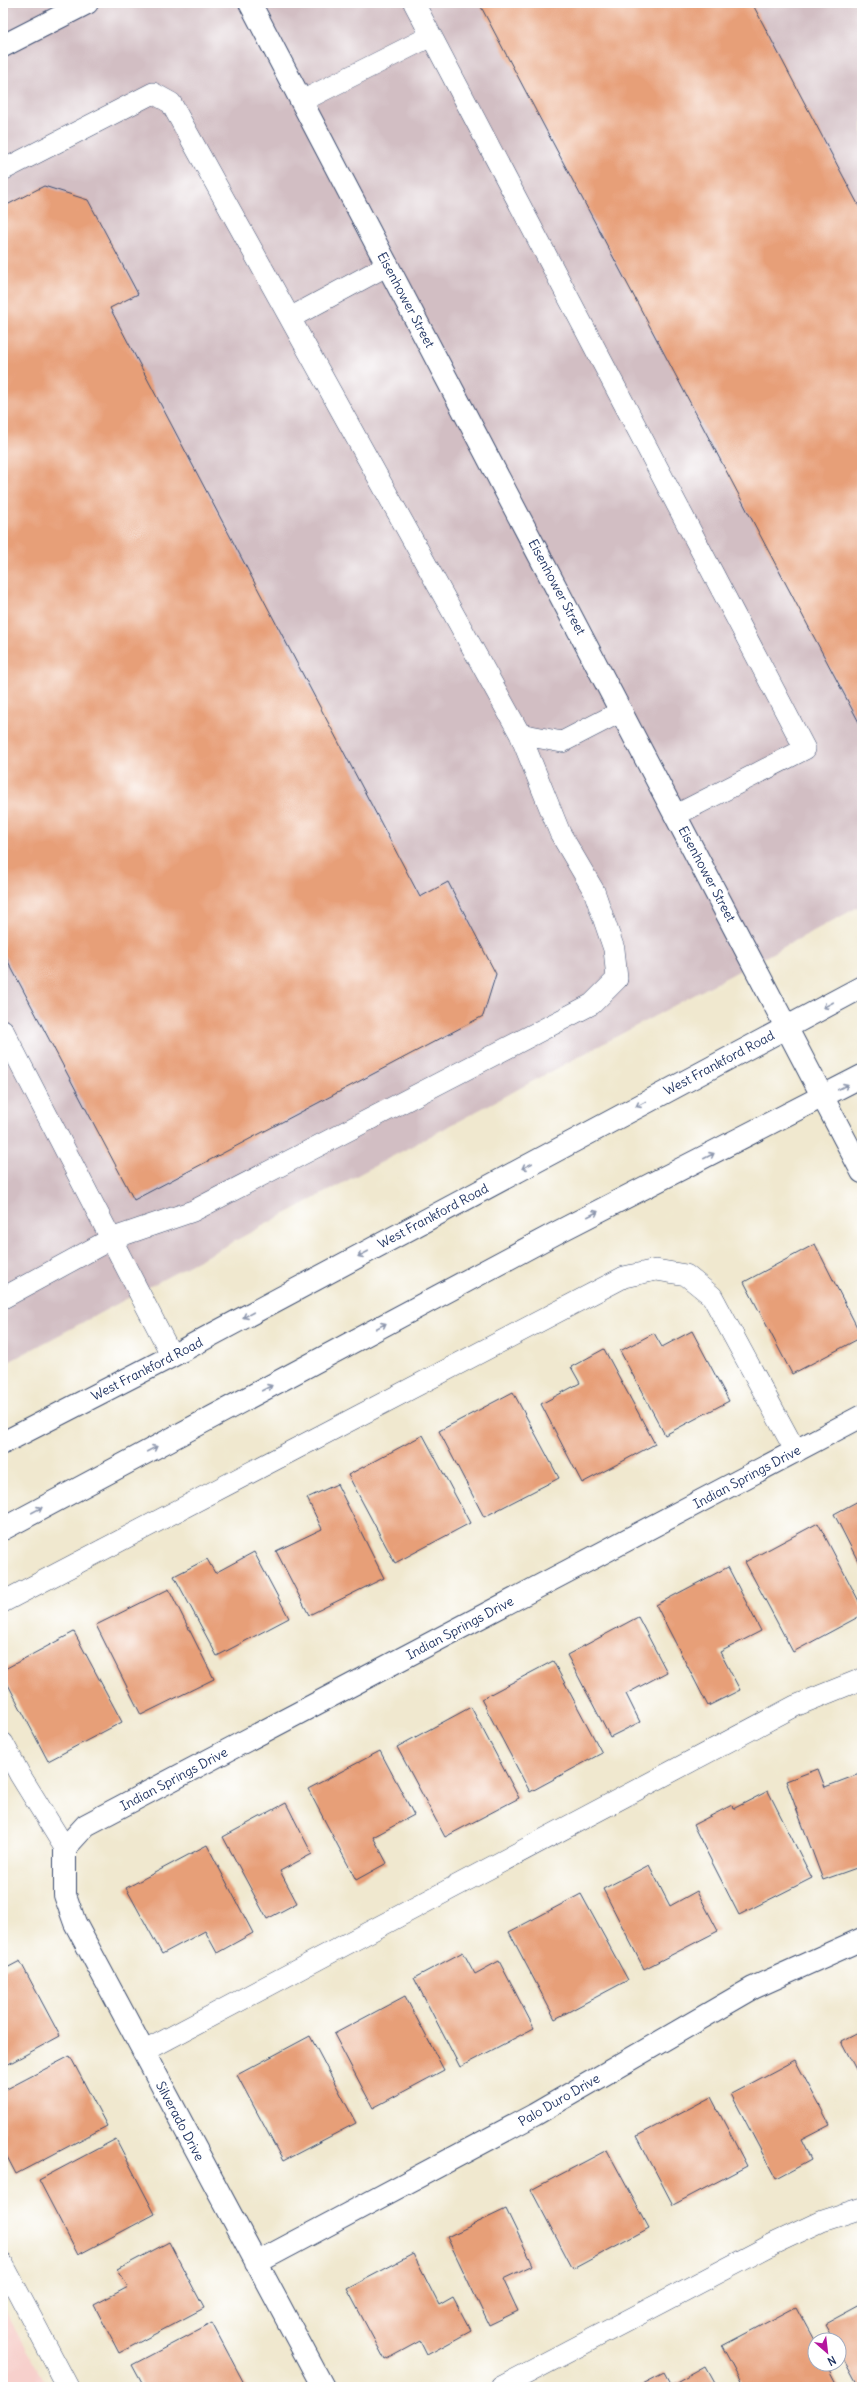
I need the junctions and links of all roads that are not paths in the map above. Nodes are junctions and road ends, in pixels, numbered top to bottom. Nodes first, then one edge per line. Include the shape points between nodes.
1 (87, 3) edge
2 (250, 3) edge
3 (414, 3) edge
4 (431, 36) junction
5 (3, 46) edge
6 (302, 101) junction
7 (3, 170) edge
8 (388, 265) junction
9 (290, 318) junction
10 (622, 710) junction
11 (520, 734) junction
12 (676, 815) junction
13 (862, 987) edge
14 (787, 1027) junction
15 (3, 1030) edge
16 (862, 1076) edge
17 (823, 1097) junction
18 (862, 1172) edge
19 (112, 1239) junction
20 (3, 1298) edge
21 (172, 1356) junction
22 (862, 1416) edge
23 (3, 1443) edge
24 (796, 1452) junction
25 (3, 1529) edge
26 (3, 1602) edge
27 (862, 1679) edge
28 (3, 1743) edge
29 (65, 1848) junction
30 (862, 1938) edge
31 (143, 2052) junction
32 (862, 2208) edge
33 (256, 2263) junction
34 (3, 2264) edge
35 (68, 2387) edge
36 (323, 2387) edge
37 (501, 2387) edge

1 - 5 street
2 - 6 street, Eisenhower Street
3 - 4 lane
4 - 6 lane
4 - 12 lane via 805,749
6 - 8 street, Eisenhower Street
7 - 9 lane via 153,93 171,103
8 - 9 lane
8 - 10 street, Eisenhower Street
9 - 11 lane
10 - 11 lane via 562,742
10 - 12 street, Eisenhower Street
11 - 19 lane via 560,833 594,892 614,949 617,979 592,1004 193,1212
12 - 14 street, Eisenhower Street
13 -> 14 street, West Frankford Road
14 - 17 street, Eisenhower Street
14 -> 21 street, West Frankford Road
15 - 19 lane
17 -> 16 street
17 - 18 street, Eisenhower Street
25 -> 17 street via 558,1232
19 - 20 lane
19 - 21 lane
21 - 23 street, West Frankford Road
22 - 24 street, Indian Springs Drive
24 - 26 lane via 712,1296 686,1275 656,1270 624,1277
24 - 29 street, Indian Springs Drive via 86,1825
27 - 31 lane via 795,1706
28 - 29 lane
29 - 31 street, Silverado Drive via 66,1895 75,1923
30 - 33 street, Palo Duro Drive via 753,1988 534,2115
31 - 33 street, Silverado Drive
32 - 37 lane via 822,2221 773,2244
33 - 36 street, Silverado Drive
34 - 35 lane

